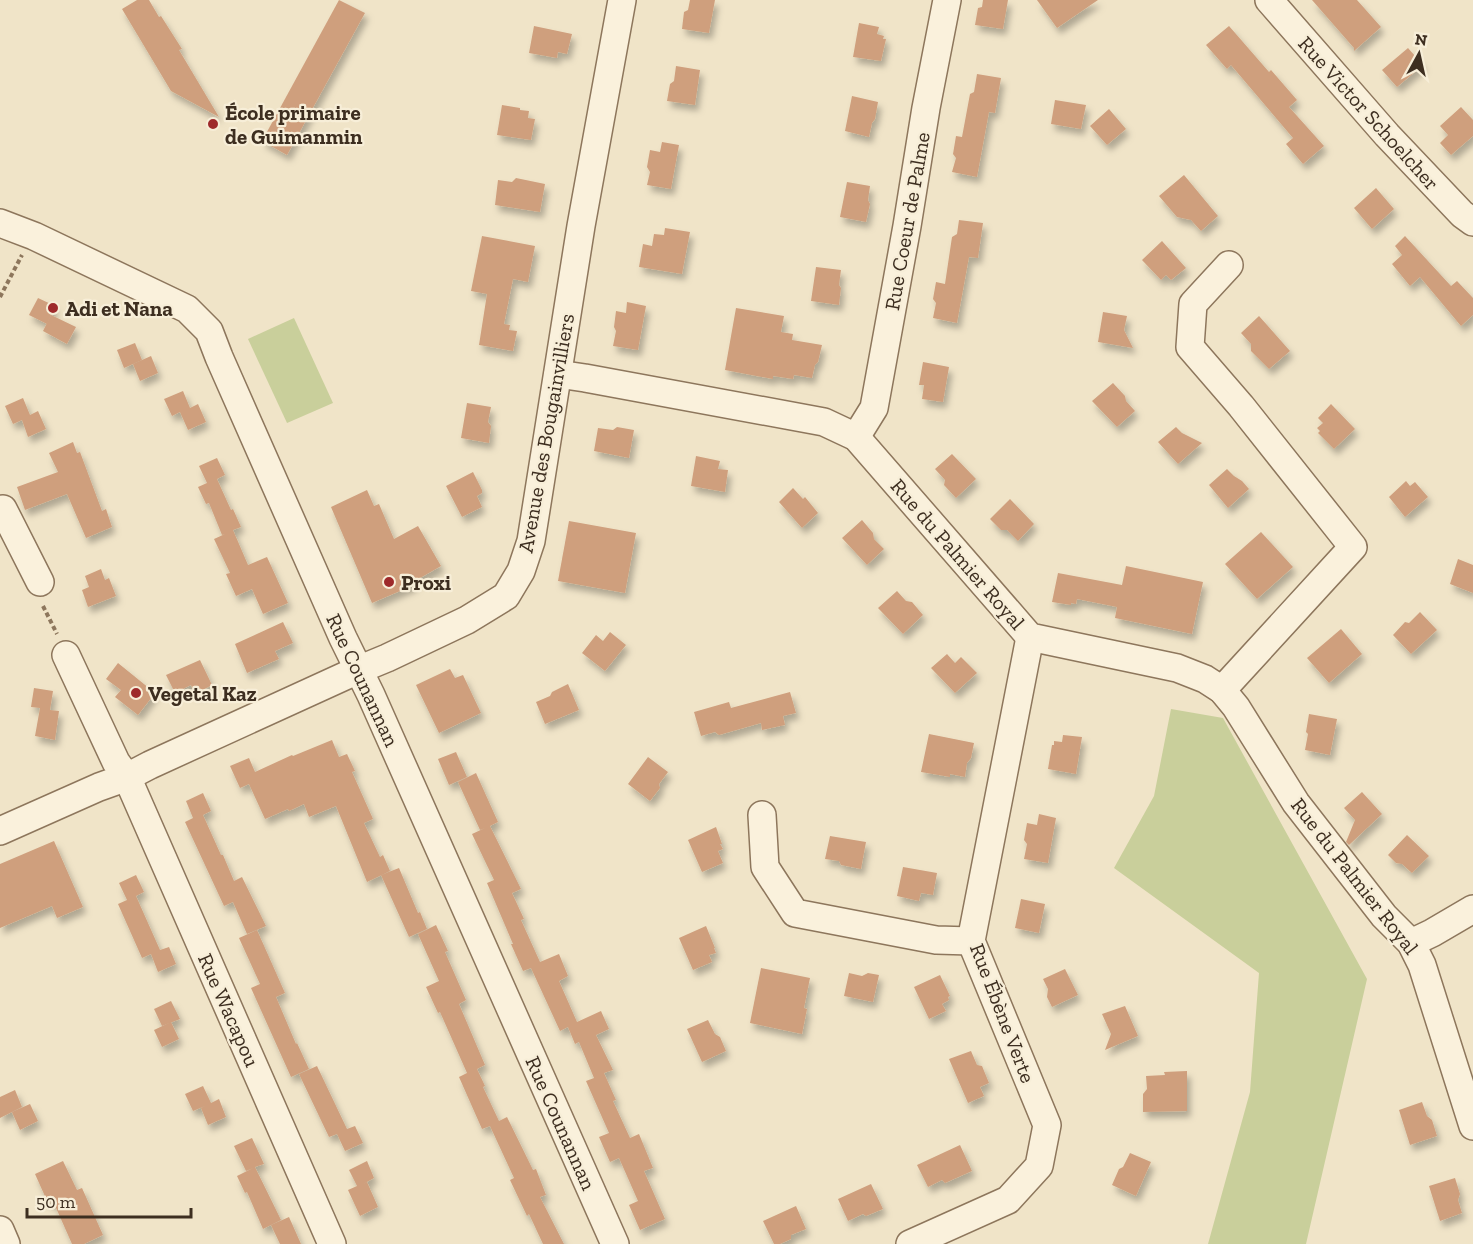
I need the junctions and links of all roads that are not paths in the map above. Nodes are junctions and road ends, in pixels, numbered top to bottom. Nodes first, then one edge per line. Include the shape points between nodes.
1 (622, 0) edge
2 (947, 0) edge
3 (1269, 0) edge
4 (1473, 222) edge
5 (0, 223) edge
6 (1229, 265) dead end
7 (558, 374) junction
8 (856, 437) junction
9 (1, 507) edge
10 (40, 582) road end
11 (1030, 637) junction
12 (66, 655) road end
13 (358, 669) junction
14 (1222, 690) junction
15 (127, 777) junction
16 (762, 815) dead end
17 (0, 831) edge
18 (1473, 909) edge
19 (971, 941) junction
20 (1411, 943) junction
21 (1473, 1126) edge
22 (0, 1230) edge
23 (6, 1244) edge
24 (332, 1244) edge
25 (615, 1244) edge
26 (910, 1244) edge

1 - 7 street, Avenue des Bougainvilliers
2 - 8 street, Rue Coeur de Palme via 874,408
3 - 4 street, Rue Victor Schoelcher via 1387,135
5 - 13 street, Rue Counannan via 187,309 209,331
6 - 14 street via 1193,304 1190,347 1353,547
7 - 8 street, Rue du Palmier Royal via 824,422
7 - 13 street, Avenue des Bougainvilliers via 531,541 506,596 467,620
8 - 11 street, Rue du Palmier Royal
9 - 10 street
11 - 14 street, Rue du Palmier Royal via 1177,668
11 - 19 street, Rue Ébène Verte
12 - 15 street, Rue Wacapou via 116,762
13 - 15 street, Avenue des Bougainvilliers
13 - 25 street, Rue Counannan
14 - 20 street, Rue du Palmier Royal via 1296,802 1384,916
15 - 17 street, Avenue des Bougainvilliers
15 - 24 street, Rue Wacapou
16 - 19 street via 765,867 795,913 936,940
18 - 20 street
19 - 26 street, Rue Ébène Verte via 1047,1125 1039,1166 1008,1200
20 - 21 street, Rue du Palmier Royal via 1422,965
22 - 23 street

